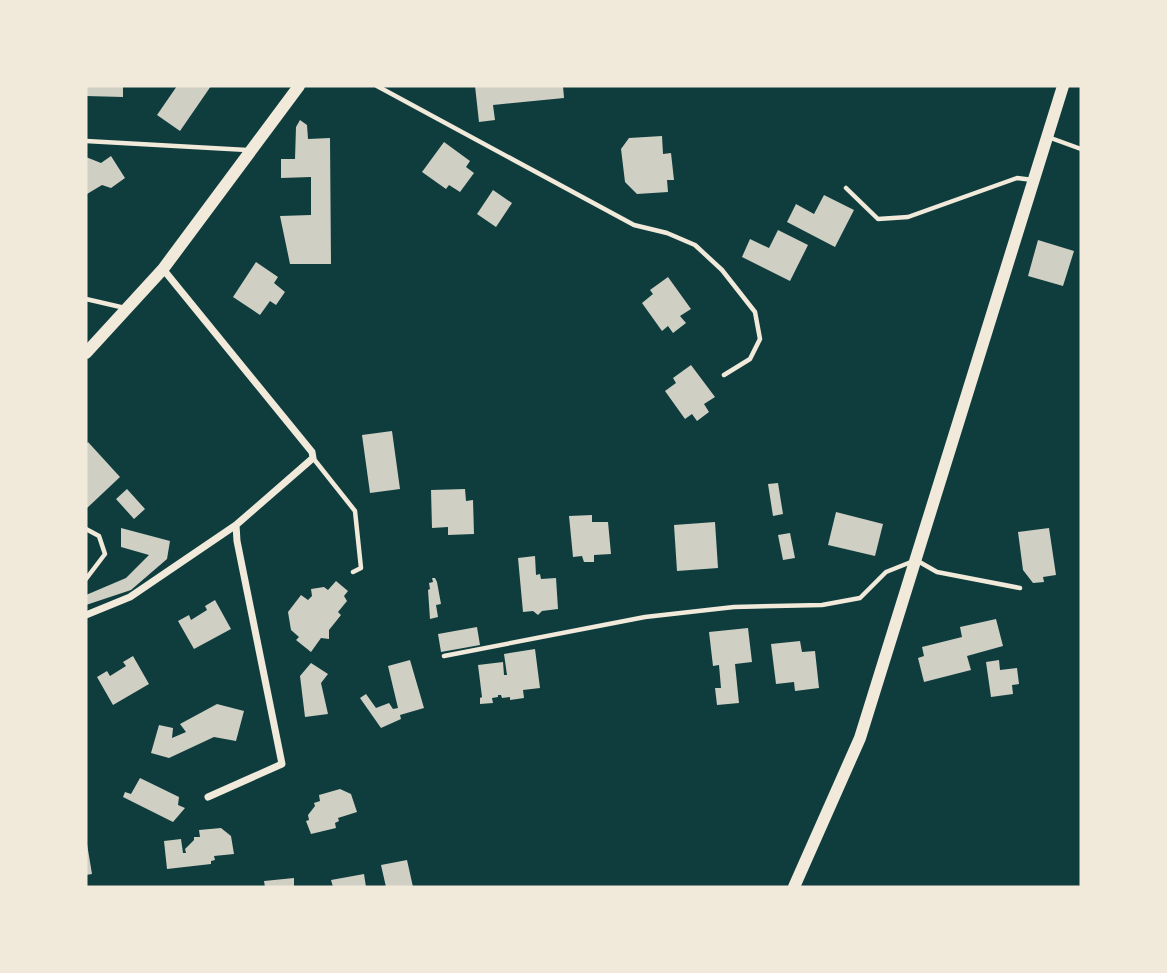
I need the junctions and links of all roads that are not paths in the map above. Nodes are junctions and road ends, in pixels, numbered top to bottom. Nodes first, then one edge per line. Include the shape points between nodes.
1 (299, 86) edge
2 (377, 86) edge
3 (1063, 86) edge
4 (1047, 137) junction
5 (86, 141) edge
6 (1081, 149) edge
7 (252, 151) junction
8 (1034, 180) junction
9 (846, 188) dead end
10 (163, 269) junction
11 (86, 299) edge
12 (126, 308) junction
13 (86, 353) edge
14 (724, 375) dead end
15 (313, 458) junction
16 (236, 525) junction
17 (86, 529) edge
18 (916, 560) junction
19 (354, 572) dead end
20 (86, 579) edge
21 (1020, 587) dead end
22 (86, 615) edge
23 (444, 656) dead end
24 (208, 797) dead end
25 (794, 887) edge

1 - 7 street
2 - 14 lane via 634,225 695,245 755,312 760,339 750,359
3 - 4 street
4 - 6 lane
4 - 8 street
5 - 7 lane
7 - 10 street
8 - 9 lane via 1017,178 908,217 878,219
8 - 18 street
10 - 12 street
10 - 15 street
11 - 12 lane
12 - 13 street
15 - 16 street
15 - 19 lane via 355,511 361,568
16 - 22 street via 130,597
16 - 24 street via 282,764
17 - 20 lane via 99,536 106,554
18 - 21 lane via 937,572
18 - 23 lane via 886,572 860,598 822,605 734,607 645,617
18 - 25 street via 860,738

